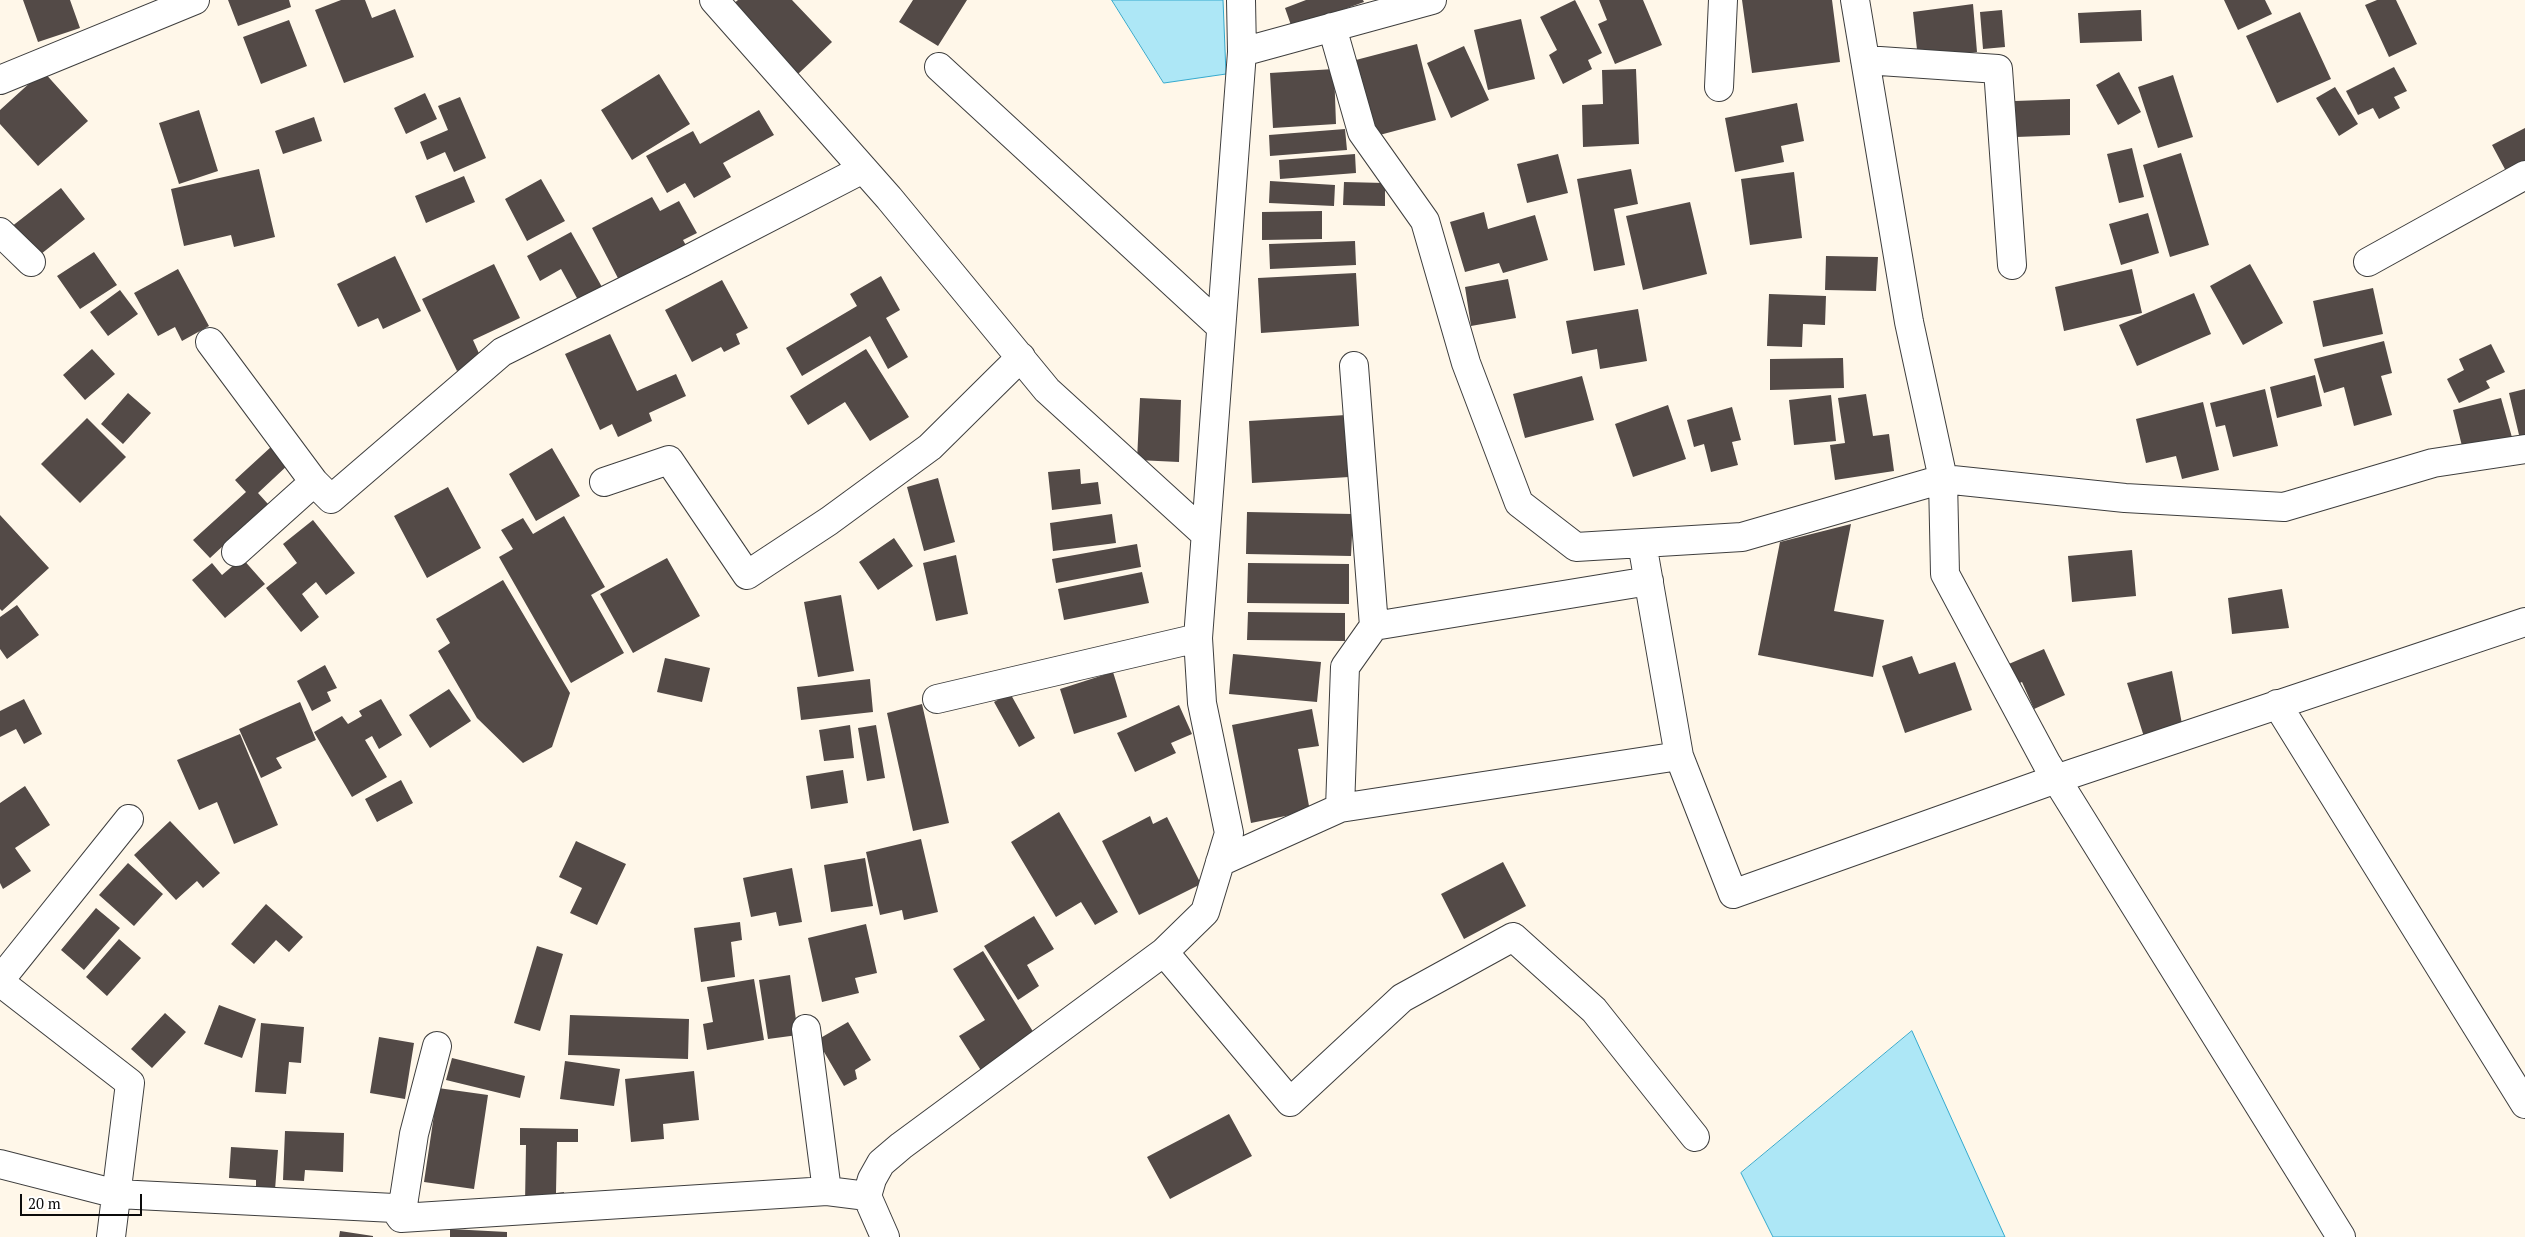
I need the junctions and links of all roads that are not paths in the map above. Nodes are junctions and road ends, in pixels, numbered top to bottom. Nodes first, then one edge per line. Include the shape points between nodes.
1 (195, 0) edge
2 (714, 0) edge
3 (1241, 0) edge
4 (1432, 0) edge
5 (1723, 0) edge
6 (1855, 0) edge
7 (1332, 27) junction
8 (1242, 52) junction
9 (1865, 60) junction
10 (939, 67) dead end
11 (0, 80) edge
12 (1719, 86) dead end
13 (863, 169) junction
14 (2525, 175) edge
15 (0, 232) edge
16 (31, 262) dead end
17 (2368, 262) dead end
18 (2012, 265) dead end
19 (1220, 326) junction
20 (210, 342) dead end
21 (1021, 357) junction
22 (1354, 366) dead end
23 (2525, 449) edge
24 (1943, 479) junction
25 (314, 482) junction
26 (604, 482) dead end
27 (1205, 534) junction
28 (1642, 543) junction
29 (236, 552) dead end
30 (1649, 581) junction
31 (2525, 622) edge
32 (1374, 626) junction
33 (1198, 638) junction
34 (937, 699) dead end
35 (2276, 704) junction
36 (1679, 756) junction
37 (2056, 779) junction
38 (1340, 808) junction
39 (129, 819) dead end
40 (1220, 862) junction
41 (1164, 952) junction
42 (0, 981) edge
43 (806, 1029) dead end
44 (436, 1046) dead end
45 (2525, 1104) edge
46 (1695, 1136) dead end
47 (0, 1164) edge
48 (827, 1191) junction
49 (117, 1194) junction
50 (867, 1196) junction
51 (402, 1218) junction
52 (111, 1237) edge
53 (885, 1237) edge
54 (2341, 1237) edge

1 - 11 street
2 - 13 street
3 - 8 street
4 - 7 street
5 - 12 street
6 - 9 street
7 - 8 street
7 - 28 street via 1362,132 1425,221 1466,363 1519,503 1576,547
8 - 19 street
9 - 18 street via 1998,69
9 - 24 street via 1909,322
10 - 19 street
13 - 21 street
13 - 25 street via 502,352 331,499
14 - 17 street
15 - 16 street
19 - 27 street
20 - 25 street
21 - 26 street via 930,447 829,521 747,575 669,460
21 - 27 street via 1047,390
22 - 32 street
23 - 24 street via 2433,463 2284,507 2125,498
24 - 28 street via 1742,537
24 - 37 street via 1946,574
25 - 29 street
27 - 33 street
28 - 30 street
30 - 32 street
30 - 36 street
31 - 35 street
32 - 38 street via 1345,667
33 - 34 street
33 - 40 street via 1202,703 1229,832
35 - 37 street
35 - 45 street
36 - 37 street via 1733,894
36 - 38 street
37 - 54 street
38 - 40 street
39 - 42 street
40 - 41 street via 1205,912
41 - 46 street via 1290,1102 1402,998 1512,937 1594,1010
41 - 50 street via 901,1146 881,1163
42 - 49 street via 130,1083
43 - 48 street
44 - 51 street via 414,1134
47 - 49 street
48 - 50 street
48 - 51 street
49 - 51 street via 394,1208
49 - 52 street
50 - 53 street

